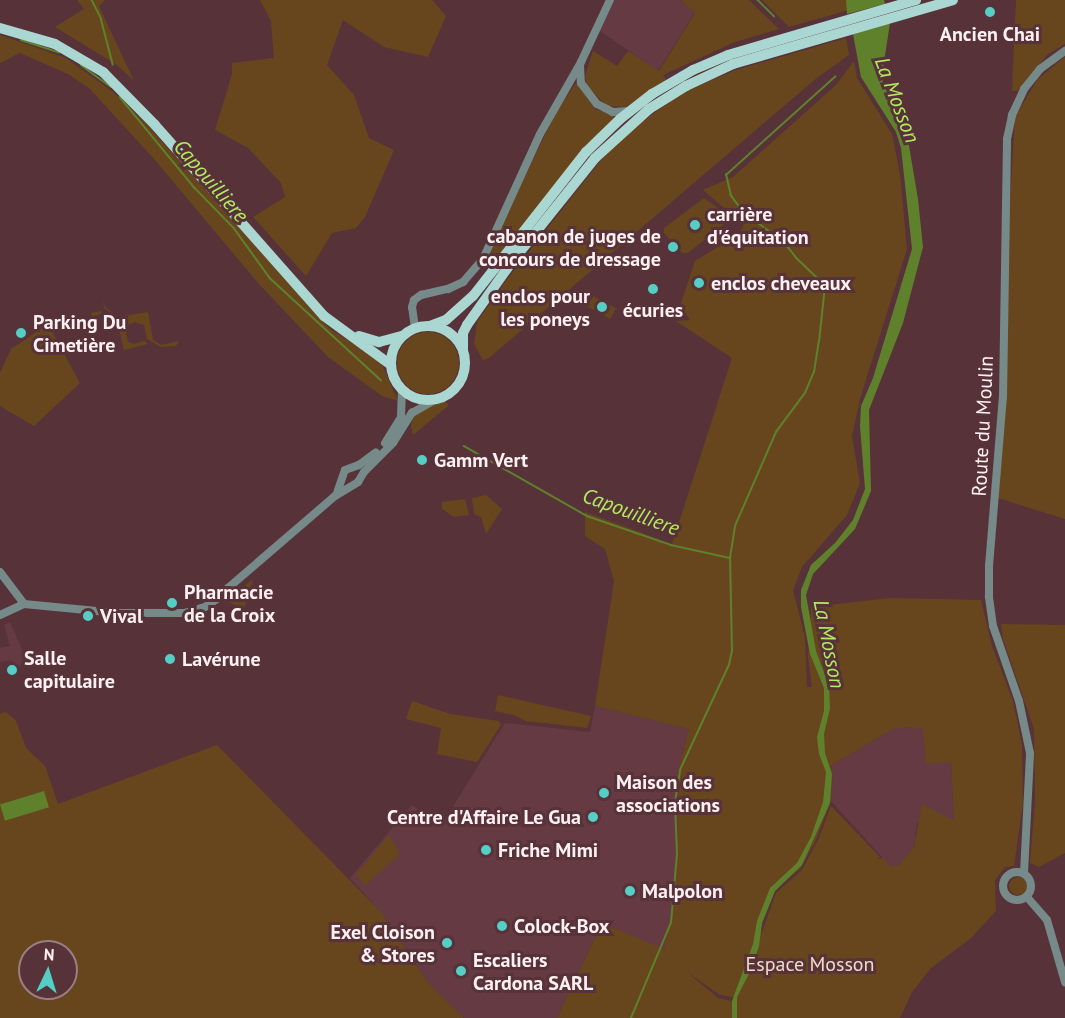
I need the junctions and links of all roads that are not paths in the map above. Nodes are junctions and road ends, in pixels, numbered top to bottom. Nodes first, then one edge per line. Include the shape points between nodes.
1 (610, 0) edge
2 (916, 0) edge
3 (952, 0) edge
4 (892, 12) junction
5 (842, 27) junction
6 (0, 28) edge
7 (1065, 51) edge
8 (581, 62) junction
9 (579, 76) junction
10 (570, 81) junction
11 (629, 111) junction
12 (332, 323) junction
13 (430, 326) junction
14 (415, 328) junction
15 (404, 334) junction
16 (463, 350) junction
17 (391, 364) junction
18 (402, 390) junction
19 (436, 399) junction
20 (354, 467) junction
21 (361, 477) junction
22 (343, 478) junction
23 (352, 485) junction
24 (335, 496) junction
25 (0, 572) edge
26 (24, 604) junction
27 (0, 615) edge
28 (1026, 819) junction
29 (1015, 872) junction
30 (1024, 873) junction
31 (1027, 897) junction
32 (1034, 908) junction
33 (1065, 975) edge
34 (1065, 981) edge

1 - 8 street
2 - 4 main road
3 - 4 main road
4 - 5 main road
5 - 11 main road via 707,64
5 - 16 main road via 710,74 666,98 630,125 595,158 471,317 463,333
6 - 12 main road via 70,50 119,87
7 - 28 street, Route du Moulin via 1040,69 1024,89 1007,139 1003,397 989,596 993,626 1027,731 1030,765
8 - 9 street
8 - 10 street
9 - 10 street
9 - 11 street via 597,104 614,112
10 - 14 street via 540,134 483,259 462,282 414,300
11 - 13 main road via 586,152 473,296 446,320
12 - 15 main road via 372,341 386,342
12 - 17 main road
13 - 14 main road
13 - 16 main road via 454,336
14 - 15 main road
15 - 17 main road via 394,348
16 - 19 main road via 466,363 460,382 453,391
17 - 18 main road
18 - 19 main road via 418,399
18 - 20 street via 401,417 390,439
19 - 21 street via 412,412 393,443
20 - 21 street
20 - 22 street via 345,470
21 - 23 street
22 - 23 street
22 - 24 street
23 - 24 street
24 - 26 street via 213,597 212,602 193,611 105,612
25 - 26 street
26 - 27 street
28 - 29 street, Route du Moulin
28 - 30 street, Route du Moulin
29 - 30 street
29 - 31 street via 1004,879 1004,892 1014,900
30 - 31 street via 1032,884
31 - 32 street
32 - 33 street via 1040,908 1053,924
32 - 34 street via 1050,926

